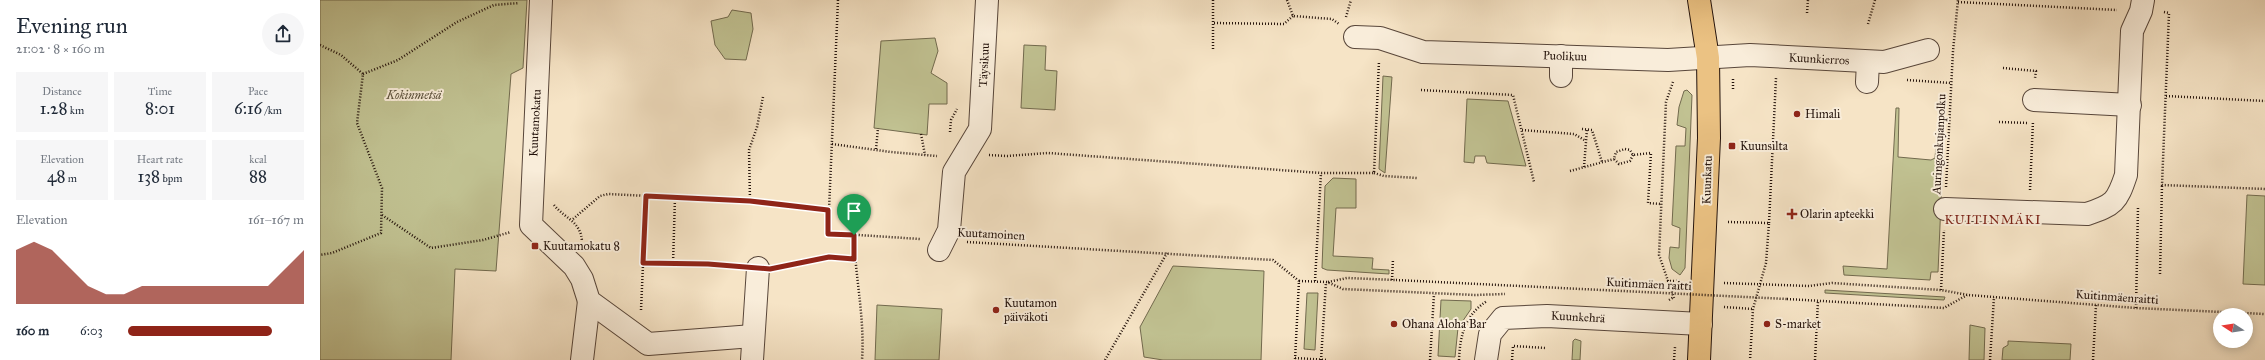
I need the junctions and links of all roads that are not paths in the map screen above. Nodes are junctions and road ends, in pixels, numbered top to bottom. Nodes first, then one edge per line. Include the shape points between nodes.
1 (541, 0) edge
2 (987, 0) edge
3 (1698, 0) edge
4 (2142, 6) edge
5 (1349, 32) road end
6 (1928, 50) dead end
7 (1708, 58) junction
8 (2034, 100) road end
9 (2130, 105) junction
10 (1945, 210) road end
11 (942, 245) road end
12 (758, 268) road end
13 (589, 301) junction
14 (1701, 324) junction
15 (753, 336) junction
16 (582, 360) edge
17 (752, 360) edge
18 (1486, 360) edge
19 (1699, 360) edge

1 - 13 street, Kuutamokatu via 538,233 574,266 582,279
2 - 11 street, Täysikuu via 980,129 954,172 949,230
3 - 7 main road, Kuunkatu
4 - 9 street via 2132,31
5 - 7 street, Puolikuu via 1380,38 1423,52 1561,66
6 - 7 street, Kuunkierros via 1884,62 1867,72 1750,55
7 - 14 main road, Kuunkatu via 1709,138
8 - 9 street
9 - 10 street via 2126,175 2120,194 2109,207 2087,214
12 - 15 street
13 - 15 street via 648,344
13 - 16 street
14 - 18 street, Kuunkehrä via 1547,316 1502,318 1490,334
14 - 19 main road, Kuunkatu
15 - 17 street

